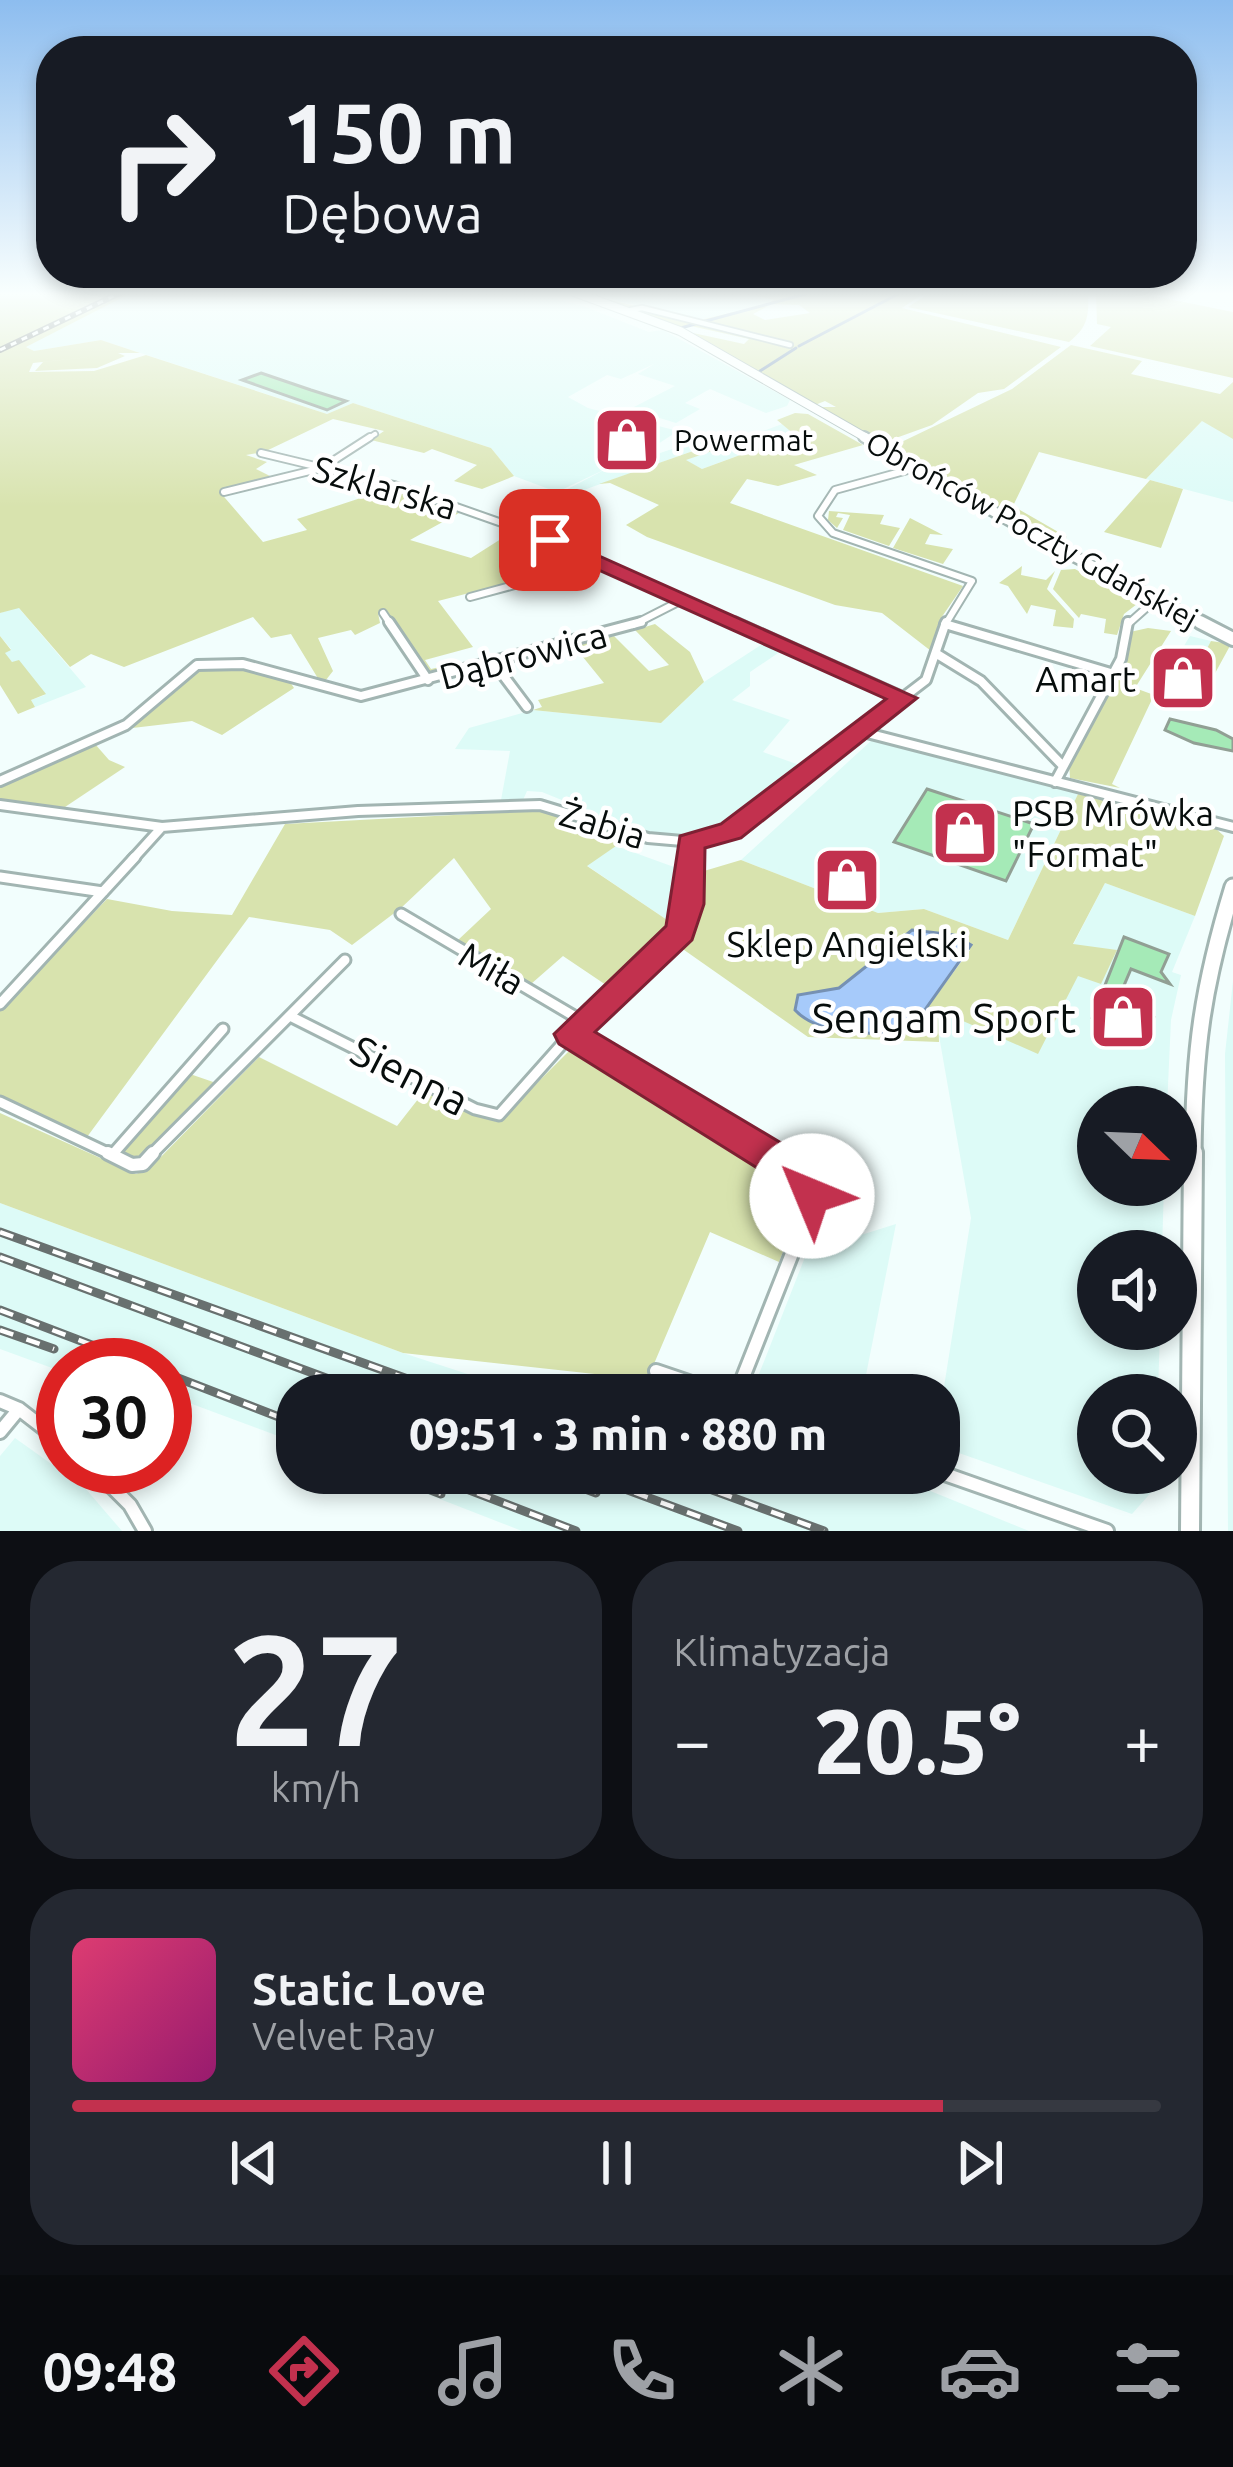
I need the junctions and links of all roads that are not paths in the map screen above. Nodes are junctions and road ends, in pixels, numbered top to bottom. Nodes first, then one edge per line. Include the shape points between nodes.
1 (736, 363) edge
2 (375, 434) dead end
3 (261, 454) dead end
4 (916, 467) junction
5 (322, 468) junction
6 (224, 492) dead end
7 (601, 561) junction
8 (470, 597) dead end
9 (684, 598) junction
10 (1154, 601) junction
11 (383, 614) dead end
12 (945, 624) junction
13 (1233, 639) edge
14 (937, 654) junction
15 (494, 663) junction
16 (1114, 674) junction
17 (428, 680) junction
18 (904, 698) junction
19 (526, 707) dead end
20 (862, 732) junction
21 (1063, 766) junction
22 (0, 781) edge
23 (1054, 782) junction
24 (0, 805) edge
25 (162, 826) junction
26 (1233, 826) edge
27 (690, 842) junction
28 (0, 877) edge
29 (1233, 886) edge
30 (103, 892) junction
31 (400, 914) dead end
32 (344, 960) dead end
33 (0, 1004) edge
34 (290, 1016) junction
35 (584, 1022) junction
36 (223, 1029) dead end
37 (571, 1034) junction
38 (0, 1102) edge
39 (112, 1155) junction
40 (656, 1370) dead end
41 (667, 1374) edge
42 (744, 1374) edge
43 (0, 1401) edge
44 (19, 1409) junction
45 (36, 1422) edge
46 (0, 1432) edge
47 (960, 1479) edge
48 (119, 1494) edge
49 (146, 1531) edge
50 (1107, 1531) edge
51 (1190, 1531) edge

1 - 4 street, Obrońców Poczty Gdańskiej
2 - 5 street
3 - 5 street, Szklarska
4 - 10 street, Obrońców Poczty Gdańskiej
4 - 12 street via 836,490 819,520 833,533 972,581
5 - 6 street
5 - 7 street, Szklarska via 410,490
7 - 8 street
7 - 9 street, Szklarska
9 - 15 street, Dąbrowica via 638,624
9 - 18 street, Szklarska
10 - 13 street, Obrońców Poczty Gdańskiej
10 - 16 street via 1128,620
11 - 17 street
12 - 14 street
12 - 16 street
14 - 18 street, Żabia via 930,674
14 - 21 street via 981,681
15 - 17 street, Dąbrowica
15 - 19 street
16 - 21 street
17 - 22 street, Dąbrowica via 353,696 243,664 202,664 102,738
18 - 20 street, Żabia
20 - 23 street
20 - 27 street, Żabia via 731,831
21 - 23 street
23 - 26 street
24 - 25 street, Żabia
25 - 27 street, Żabia via 541,806 630,836
25 - 30 street
27 - 35 street via 680,932
28 - 30 street
29 - 51 street via 1206,974 1194,1055
30 - 33 street
31 - 35 street, Miła
32 - 34 street
34 - 37 street, Sienna via 494,1115 508,1109
34 - 39 street via 149,1161 137,1166
35 - 37 street
36 - 39 street
37 - 42 street via 809,1183 810,1208
38 - 39 street
40 - 41 street
43 - 44 street
44 - 45 street
44 - 46 street
47 - 50 street
48 - 49 street

